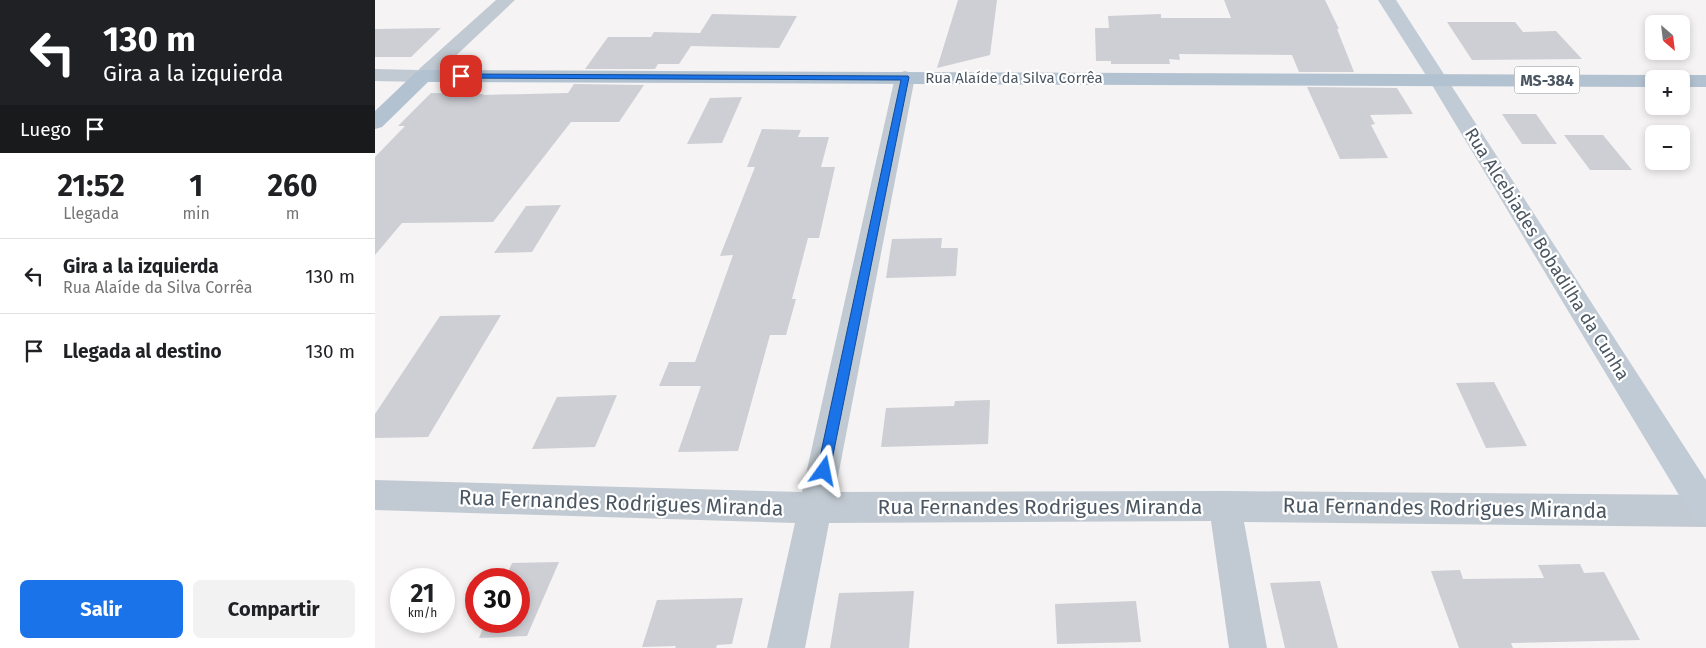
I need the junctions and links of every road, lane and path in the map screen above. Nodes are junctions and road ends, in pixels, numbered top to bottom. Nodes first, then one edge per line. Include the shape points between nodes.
1 (507, 0) edge
2 (1387, 0) edge
3 (375, 75) edge
4 (423, 76) junction
5 (905, 77) junction
6 (1439, 80) junction
7 (1645, 81) edge
8 (1690, 81) edge
9 (1706, 81) edge
10 (375, 123) edge
11 (375, 495) edge
12 (1225, 506) junction
13 (817, 508) junction
14 (1706, 510) edge
15 (786, 648) edge
16 (1248, 648) edge

1 - 4 street
2 - 6 street, Rua Alcebiades Bobadilha da Cunha
3 - 4 street, Rua Alaíde da Silva Corrêa
4 - 5 main road, Rua Alaíde da Silva Corrêa / MS-384
4 - 10 main road
5 - 6 main road, Rua Alaíde da Silva Corrêa / MS-384
5 - 13 street
6 - 7 main road, Rua Alaíde da Silva Corrêa / MS-384
6 - 14 street, Rua Alcebiades Bobadilha da Cunha
8 - 9 main road
11 - 13 street, Rua Fernandes Rodrigues Miranda
12 - 13 street, Rua Fernandes Rodrigues Miranda
12 - 14 street, Rua Fernandes Rodrigues Miranda
12 - 16 street
13 - 15 street

